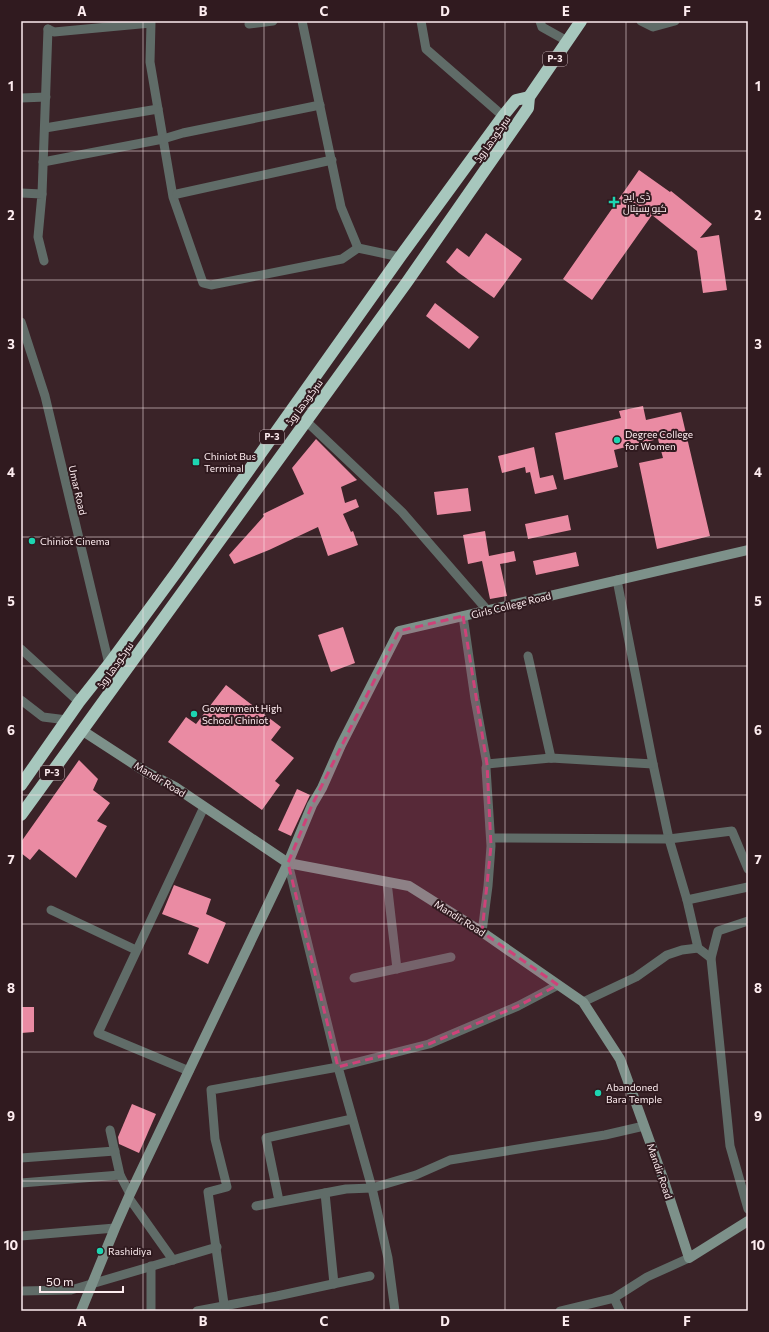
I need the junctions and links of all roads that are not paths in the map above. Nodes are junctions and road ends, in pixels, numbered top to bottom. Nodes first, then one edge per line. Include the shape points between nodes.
1 (273, 21) edge
2 (302, 21) edge
3 (421, 21) edge
4 (540, 21) edge
5 (581, 21) edge
6 (641, 21) edge
7 (675, 21) edge
8 (249, 24) dead end
9 (567, 41) junction
10 (46, 97) junction
11 (529, 97) junction
12 (21, 98) edge
13 (320, 105) junction
14 (158, 109) junction
15 (503, 116) junction
16 (45, 128) junction
17 (163, 139) junction
18 (332, 160) junction
19 (43, 162) junction
20 (21, 193) edge
21 (42, 194) junction
22 (177, 194) dead end
23 (358, 248) junction
24 (400, 257) junction
25 (44, 261) dead end
26 (391, 271) junction
27 (407, 282) junction
28 (21, 322) edge
29 (306, 421) junction
30 (247, 472) junction
31 (261, 483) junction
32 (748, 550) edge
33 (178, 570) junction
34 (190, 580) junction
35 (617, 580) junction
36 (488, 611) junction
37 (463, 616) junction
38 (21, 649) edge
39 (528, 656) dead end
40 (109, 664) junction
41 (21, 700) edge
42 (79, 702) junction
43 (67, 720) junction
44 (83, 731) junction
45 (552, 758) junction
46 (487, 764) junction
47 (653, 764) junction
48 (21, 785) edge
49 (204, 807) junction
50 (21, 815) edge
51 (491, 838) junction
52 (669, 839) junction
53 (746, 860) edge
54 (288, 863) junction
55 (748, 869) edge
56 (387, 882) junction
57 (748, 888) edge
58 (687, 900) junction
59 (51, 910) dead end
60 (748, 921) edge
61 (482, 932) junction
62 (698, 948) junction
63 (136, 950) junction
64 (451, 957) dead end
65 (711, 958) junction
66 (397, 968) junction
67 (354, 978) dead end
68 (558, 985) junction
69 (583, 1002) junction
70 (338, 1067) junction
71 (189, 1071) junction
72 (352, 1119) junction
73 (644, 1126) junction
74 (110, 1130) dead end
75 (115, 1151) junction
76 (21, 1158) edge
77 (120, 1175) junction
78 (21, 1183) edge
79 (372, 1188) junction
80 (325, 1193) junction
81 (130, 1196) junction
82 (279, 1202) junction
83 (256, 1206) dead end
84 (748, 1209) edge
85 (748, 1221) edge
86 (115, 1228) junction
87 (21, 1236) edge
88 (217, 1247) junction
89 (689, 1258) junction
90 (173, 1260) junction
91 (151, 1266) junction
92 (370, 1276) dead end
93 (92, 1284) junction
94 (334, 1284) junction
95 (21, 1291) edge
96 (614, 1298) junction
97 (225, 1309) edge
98 (81, 1311) edge
99 (151, 1311) edge
100 (197, 1311) edge
101 (395, 1311) edge
102 (560, 1311) edge
103 (620, 1311) edge

1 - 8 street
2 - 13 street
3 - 15 street via 426,49
4 - 9 street via 542,27
5 - 9 highway, سرگودھا روڈ / P-3
6 - 7 street via 653,27
9 - 11 highway, سرگودھا روڈ / P-3
10 - 12 street
10 - 14 street via 48,29 54,32 151,23 150,62
10 - 16 street
11 - 15 highway, سرگودھا روڈ / P-3 via 516,100
11 - 27 highway, سرگودھا روڈ / P-3 via 528,108
13 - 17 street
13 - 18 street
14 - 16 street
14 - 17 street
15 - 24 highway, سرگودھا روڈ / P-3
16 - 19 street
17 - 19 street
17 - 23 street via 173,197 203,283 211,285 342,259
18 - 22 street
18 - 23 street via 341,207
19 - 21 street
20 - 21 street
21 - 25 street via 38,236
23 - 24 street
24 - 26 highway, سرگودھا روڈ / P-3
26 - 27 highway
26 - 30 highway, سرگودھا روڈ / P-3
27 - 29 highway, سرگودھا روڈ / P-3
28 - 40 street, Umar Road via 46,396
29 - 31 highway, سرگودھا روڈ / P-3
29 - 36 street via 402,512
30 - 31 highway
30 - 33 highway, سرگودھا روڈ / P-3
31 - 34 highway, سرگودھا روڈ / P-3
32 - 35 street, Girls College Road
33 - 34 highway
33 - 40 highway, سرگودھا روڈ / P-3
34 - 44 highway, سرگودھا روڈ / P-3
35 - 36 street, Girls College Road
35 - 47 street
36 - 37 street, Girls College Road
37 - 46 street
37 - 54 street, Girls College Road via 399,631 312,805
38 - 42 street
39 - 45 street
40 - 42 highway, سرگودھا روڈ / P-3
41 - 43 street via 43,717
42 - 43 highway, سرگودھا روڈ / P-3
43 - 48 highway, سرگودھا روڈ / P-3
44 - 49 street, Mandir Road
44 - 50 highway, سرگودھا روڈ / P-3
45 - 46 street
45 - 47 street
46 - 51 street
47 - 52 street
49 - 54 street, Mandir Road
49 - 63 street
51 - 52 street
51 - 61 street
52 - 53 street via 732,831
52 - 58 street
53 - 55 street
54 - 56 street, Mandir Road
54 - 70 street
54 - 71 street, Girls College Road
56 - 61 street, Mandir Road via 409,886
56 - 66 street
57 - 58 street
58 - 62 street
59 - 63 street
60 - 65 street via 718,931
61 - 68 street, Mandir Road
62 - 65 street
62 - 69 street via 667,955 636,977
63 - 71 street via 98,1033
64 - 66 street
65 - 84 street via 730,1146
66 - 67 street
68 - 69 street, Mandir Road
68 - 70 street via 518,1006 429,1044
69 - 73 street, Mandir Road via 620,1059
70 - 72 street
70 - 88 street via 211,1090 214,1138 228,1187 208,1192
71 - 81 street, Girls College Road
72 - 79 street
72 - 82 street via 266,1138
73 - 79 street via 605,1135 450,1160 416,1175
73 - 89 street, Mandir Road
74 - 75 street
75 - 76 street
75 - 77 street
77 - 78 street
77 - 81 street
79 - 80 street
79 - 101 street via 388,1258
80 - 82 street
80 - 94 street
81 - 86 street, Girls College Road
81 - 90 street
82 - 83 street
85 - 89 street
86 - 87 street
86 - 93 street, Girls College Road
88 - 90 street
88 - 97 street
89 - 96 street via 647,1277
90 - 91 street
91 - 93 street
91 - 99 street
92 - 94 street
93 - 95 street via 71,1290
93 - 98 street, Girls College Road
94 - 97 street
96 - 102 street
96 - 103 street
97 - 100 street

